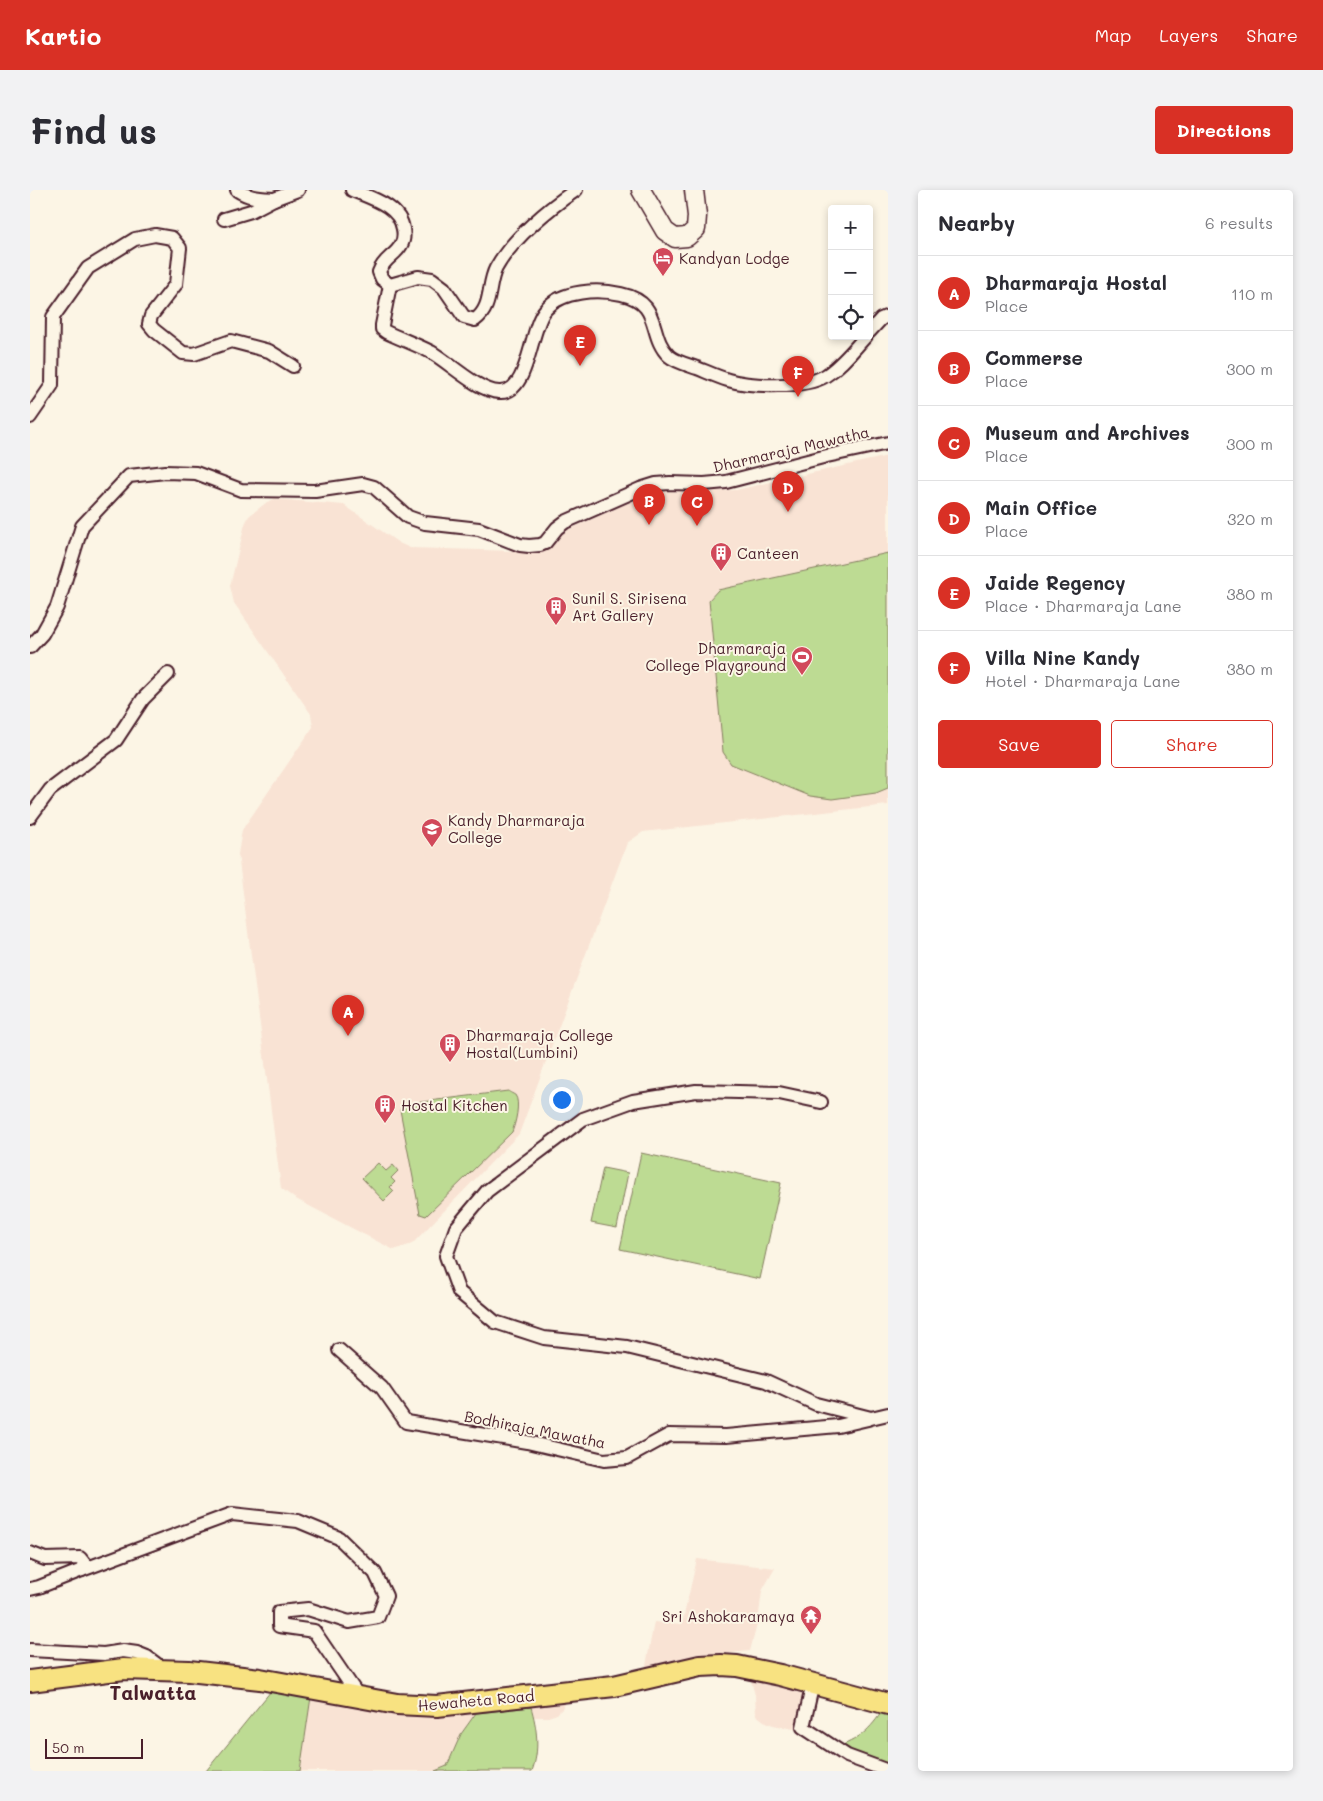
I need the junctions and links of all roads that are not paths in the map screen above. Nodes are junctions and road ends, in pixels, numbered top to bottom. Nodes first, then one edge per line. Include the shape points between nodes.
1 (237, 190) edge
2 (298, 190) edge
3 (352, 190) edge
4 (576, 190) edge
5 (641, 190) edge
6 (694, 190) edge
7 (274, 198) junction
8 (224, 219) dead end
9 (390, 285) junction
10 (888, 316) edge
11 (873, 328) edge
12 (862, 340) edge
13 (294, 366) dead end
14 (30, 417) edge
15 (888, 444) edge
16 (30, 647) edge
17 (168, 674) dead end
18 (30, 817) edge
19 (821, 1102) dead end
20 (339, 1350) dead end
21 (888, 1414) edge
22 (871, 1418) junction
23 (30, 1553) edge
24 (82, 1570) junction
25 (30, 1589) edge
26 (30, 1650) edge
27 (164, 1669) junction
28 (30, 1681) edge
29 (813, 1683) junction
30 (359, 1697) junction
31 (888, 1704) edge
32 (888, 1770) edge

1 - 7 street via 255,198
2 - 7 street
3 - 9 street via 382,203 398,215 402,223 401,245 382,263 379,272
4 - 9 street via 524,232 508,250 495,269 483,314 475,320 464,316 444,288 432,278 418,277
5 - 6 main road via 665,231 675,238 688,237 696,229
7 - 8 street via 251,211
9 - 12 street via 382,329 431,352 486,389 500,393 515,387 523,372 534,331 544,310 564,297 583,293 623,294 639,302 648,308 660,342 669,356 730,381 801,384 824,376
10 - 11 street
13 - 14 street via 268,351 232,341 194,354 184,353 154,330 149,324 151,316 176,284 180,248 172,238 155,235 135,239 88,268 53,317 52,386
15 - 16 street, Dharmaraja Mawatha via 726,482 656,484 565,522 545,542 529,546 479,529 425,523 408,517 374,487 363,484 315,491 241,490 196,473 129,476 82,526 57,607 42,634
17 - 18 street via 143,699 116,740 50,790
19 - 22 street via 780,1093 696,1090 633,1101 583,1119 487,1190 456,1228 446,1256 459,1292 495,1322 544,1338 627,1347 766,1381 816,1404
20 - 22 street, Bodhiraja Mawatha via 382,1388 406,1422 527,1442 604,1460 627,1458 669,1435 726,1436 838,1426
21 - 22 street, Bodhiraja Mawatha
23 - 24 street via 45,1559 80,1558 84,1563
24 - 25 street
24 - 30 street via 232,1514 298,1521 338,1538 375,1573 386,1596 378,1617 349,1622 308,1609 279,1612 279,1626 314,1632
26 - 27 street via 104,1654 123,1651 147,1657
27 - 28 highway, Hewaheta Road via 124,1669
27 - 30 highway, Hewaheta Road via 260,1678
29 - 30 highway, Hewaheta Road via 737,1666 707,1666 614,1686 456,1705 414,1706
29 - 31 highway, Hewaheta Road
29 - 32 street via 804,1727 847,1756

